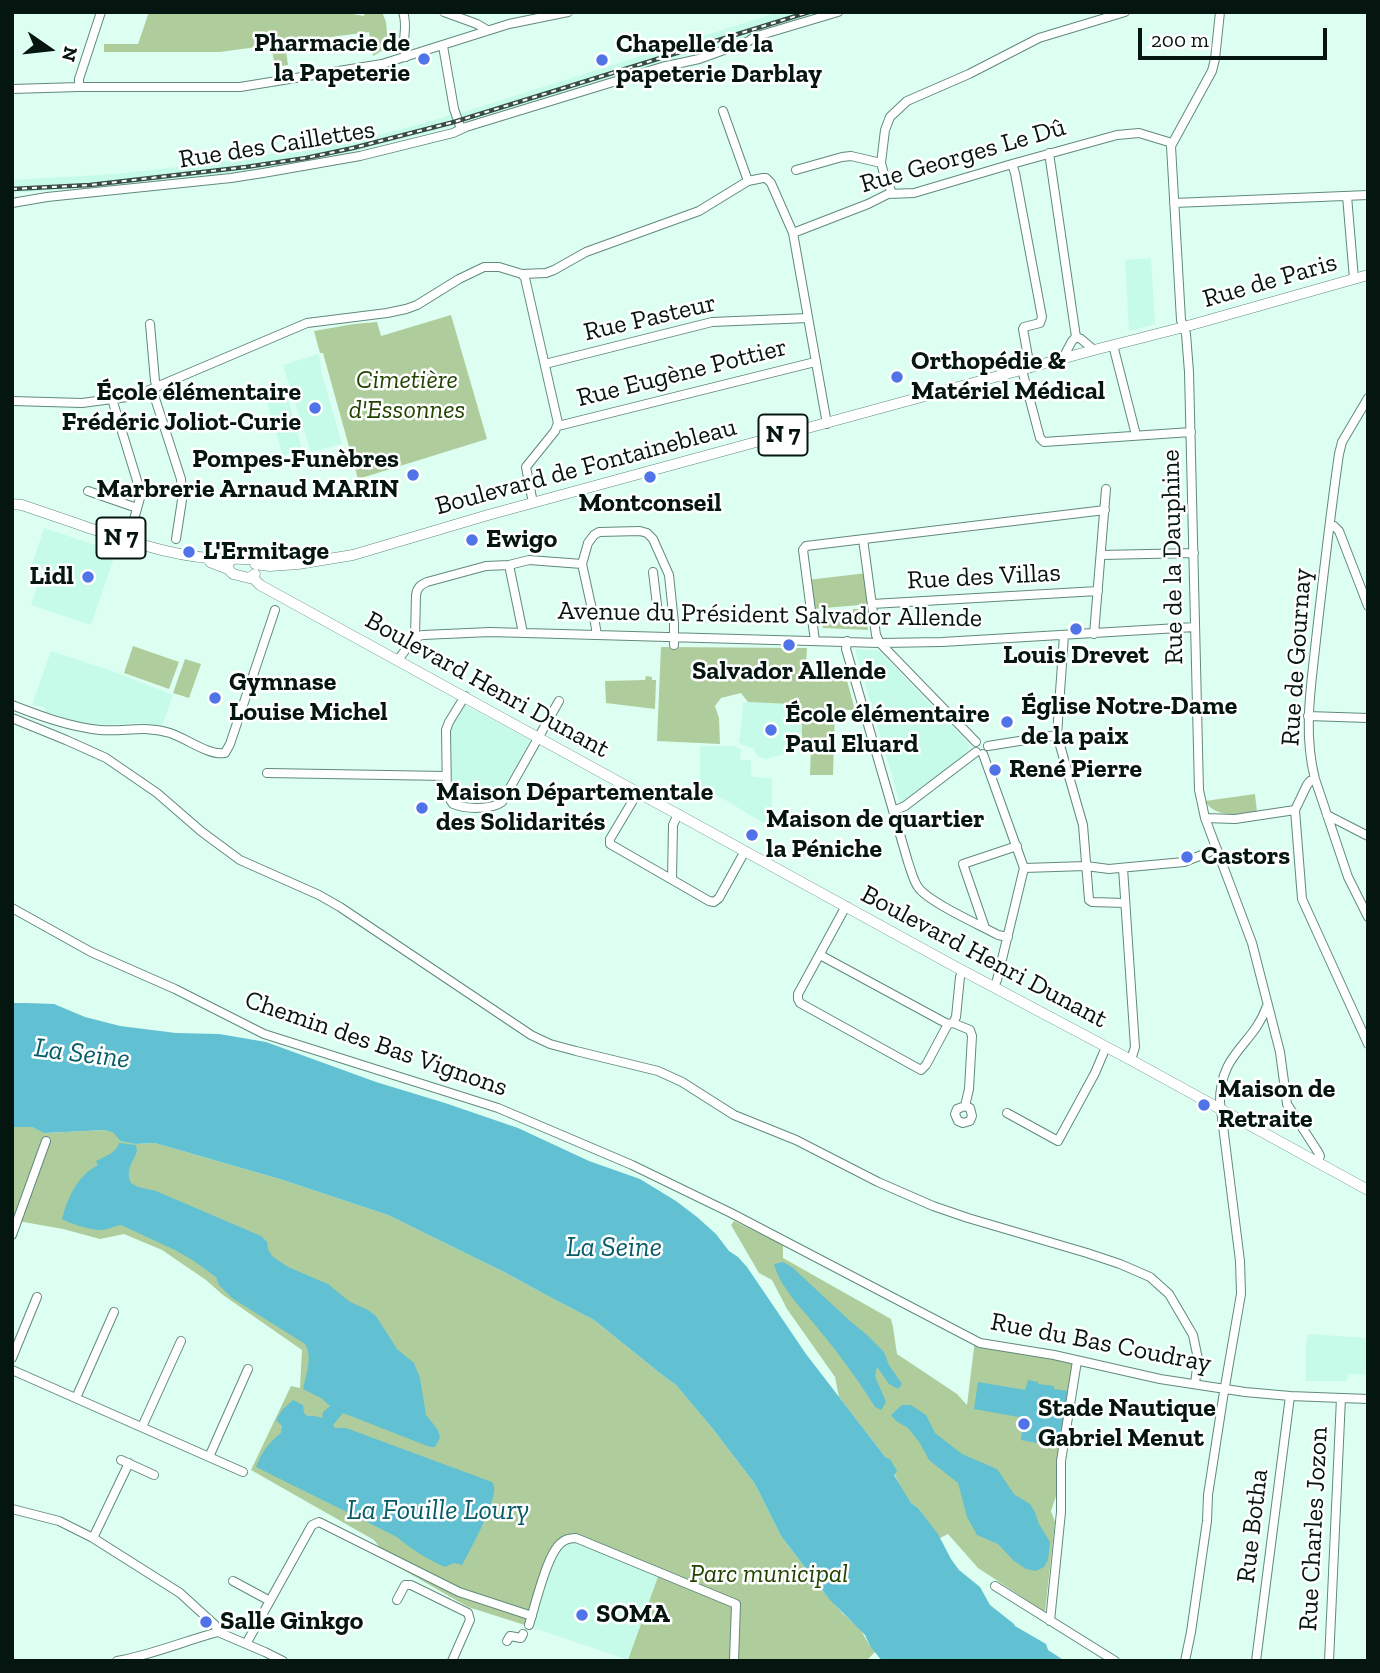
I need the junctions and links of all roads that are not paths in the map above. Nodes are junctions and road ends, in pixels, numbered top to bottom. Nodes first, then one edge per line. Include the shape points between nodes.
1 (101, 12) edge
2 (403, 12) edge
3 (444, 12) edge
4 (568, 12) edge
5 (838, 12) edge
6 (1125, 12) edge
7 (1220, 12) edge
8 (458, 15) edge
9 (486, 30) junction
10 (443, 46) junction
11 (406, 57) junction
12 (79, 87) junction
13 (12, 89) edge
14 (723, 111) dead end
15 (461, 129) junction
16 (1172, 143) junction
17 (1049, 153) junction
18 (881, 163) junction
19 (1012, 164) junction
20 (796, 170) dead end
21 (748, 181) junction
22 (892, 193) junction
23 (1368, 195) edge
24 (1347, 196) junction
25 (12, 203) edge
26 (1174, 203) junction
27 (793, 233) junction
28 (522, 274) junction
29 (1368, 275) edge
30 (1354, 279) junction
31 (807, 318) junction
32 (150, 324) dead end
33 (1184, 327) junction
34 (1076, 337) junction
35 (1113, 345) junction
36 (1094, 350) junction
37 (1063, 358) junction
38 (816, 362) junction
39 (545, 364) junction
40 (1026, 369) junction
41 (155, 388) junction
42 (1368, 398) edge
43 (112, 399) junction
44 (12, 401) edge
45 (827, 424) junction
46 (558, 426) junction
47 (1191, 432) junction
48 (1136, 435) junction
49 (1106, 489) dead end
50 (88, 491) dead end
51 (13, 503) edge
52 (533, 503) junction
53 (137, 508) junction
54 (1105, 510) junction
55 (1329, 526) junction
56 (131, 530) dead end
57 (176, 539) dead end
58 (863, 539) junction
59 (1194, 553) junction
60 (1101, 555) junction
61 (252, 562) junction
62 (230, 564) junction
63 (582, 564) junction
64 (509, 565) junction
65 (252, 577) junction
66 (669, 579) junction
67 (1098, 591) junction
68 (872, 604) junction
69 (1368, 605) edge
70 (657, 606) dead end
71 (275, 611) dead end
72 (1195, 627) junction
73 (523, 633) junction
74 (1094, 634) junction
75 (597, 635) junction
76 (1064, 635) junction
77 (415, 637) junction
78 (815, 640) junction
79 (846, 641) junction
80 (674, 642) junction
81 (880, 643) junction
82 (398, 660) junction
83 (465, 696) junction
84 (559, 701) dead end
85 (12, 705) edge
86 (1308, 716) junction
87 (12, 718) edge
88 (1368, 718) edge
89 (539, 734) junction
90 (1056, 735) junction
91 (983, 751) junction
92 (267, 773) dead end
93 (446, 776) junction
94 (1315, 779) junction
95 (638, 792) junction
96 (1295, 810) junction
97 (893, 811) junction
98 (678, 814) junction
99 (1327, 815) junction
100 (1205, 818) junction
101 (1368, 836) edge
102 (1017, 846) junction
103 (1217, 849) junction
104 (745, 851) junction
105 (1086, 866) junction
106 (1024, 868) junction
107 (1122, 868) junction
108 (672, 880) junction
109 (1125, 903) junction
110 (846, 906) junction
111 (12, 908) edge
112 (1368, 918) edge
113 (985, 928) junction
114 (1008, 937) junction
115 (820, 955) junction
116 (963, 971) junction
117 (994, 986) junction
118 (1268, 1006) junction
119 (951, 1023) junction
120 (1368, 1044) edge
121 (1106, 1047) junction
122 (1131, 1060) junction
123 (965, 1106) dead end
124 (1222, 1109) junction
125 (1007, 1113) dead end
126 (46, 1141) dead end
127 (1318, 1161) junction
128 (1367, 1188) edge
129 (731, 1213) joint
130 (12, 1235) edge
131 (37, 1297) dead end
132 (114, 1312) dead end
133 (181, 1341) dead end
134 (12, 1357) edge
135 (1077, 1361) junction
136 (248, 1369) dead end
137 (12, 1370) edge
138 (1195, 1384) junction
139 (1224, 1388) junction
140 (1290, 1396) junction
141 (76, 1398) junction
142 (1341, 1398) junction
143 (1368, 1399) edge
144 (142, 1427) junction
145 (209, 1457) junction
146 (243, 1472) dead end
147 (154, 1475) dead end
148 (12, 1509) edge
149 (93, 1538) junction
150 (233, 1581) dead end
151 (995, 1586) dead end
152 (397, 1600) dead end
153 (270, 1601) junction
154 (1050, 1621) junction
155 (218, 1632) junction
156 (523, 1634) dead end
157 (507, 1641) dead end
158 (246, 1644) junction
159 (117, 1661) edge
160 (283, 1661) edge
161 (452, 1661) edge
162 (734, 1661) edge
163 (1115, 1661) edge
164 (1185, 1661) edge
165 (1256, 1661) edge
166 (1329, 1661) edge

1 - 12 street
2 - 11 street
3 - 8 street
4 - 9 street
5 - 15 street, Rue des Caillettes via 699,59
6 - 18 street via 1039,38 907,101 887,123
7 - 16 street via 1212,71
8 - 9 street
9 - 10 street
10 - 11 street
10 - 15 street
11 - 12 street via 231,88
12 - 13 street
14 - 21 street
15 - 25 street, Rue des Caillettes via 360,156 275,171
16 - 17 street, Rue Georges Le Dû via 1147,134 1117,135
16 - 26 street, Rue de la Dauphine
17 - 19 street, Rue Georges Le Dû
17 - 34 street
18 - 20 street via 851,156
18 - 22 street
19 - 22 street, Rue Georges Le Dû via 914,193
19 - 40 street via 1042,317 1040,323 1023,329
21 - 27 street via 769,180
21 - 28 street via 693,214 595,248 546,273
22 - 27 street, Rue Georges Le Dû
23 - 24 street
24 - 26 street
24 - 30 street
26 - 33 street, Rue de la Dauphine
27 - 31 street
28 - 39 street
28 - 41 street via 491,266 478,269 417,305 307,323
29 - 30 main road, Rue de Paris / N 7
30 - 33 main road, Rue de Paris / N 7
31 - 38 street
31 - 39 street, Rue Pasteur via 712,322
32 - 41 street
33 - 35 main road, Boulevard de Fontainebleau / N 7
33 - 47 street, Rue de la Dauphine
34 - 36 street
34 - 37 street
35 - 36 main road, Boulevard de Fontainebleau / N 7
35 - 48 street
36 - 37 main road, Boulevard de Fontainebleau / N 7
37 - 40 main road, Boulevard de Fontainebleau / N 7
38 - 45 street
38 - 46 street, Rue Eugène Pottier
39 - 46 street
40 - 45 main road, Boulevard de Fontainebleau / N 7
40 - 48 street via 1041,440
41 - 43 street
41 - 57 street via 181,479
42 - 55 street, Rue de Gournay via 1342,442
43 - 44 street
43 - 53 street via 139,487
45 - 52 main road, Boulevard de Fontainebleau / N 7
46 - 52 street via 526,467
47 - 48 street
47 - 59 street, Rue de la Dauphine
49 - 54 street
50 - 53 street
51 - 62 main road, N 7 via 164,550
52 - 61 main road, Boulevard de Fontainebleau / N 7 via 363,551
53 - 56 street
54 - 58 street
54 - 60 street
55 - 69 street via 1339,531
55 - 86 street, Rue de Gournay
58 - 68 street
58 - 78 street via 804,548
59 - 60 street
59 - 72 street, Rue de la Dauphine
60 - 67 street
61 - 62 main road, N 7 via 242,559
61 - 65 main road via 256,571
62 - 65 main road, N 7 via 233,575
63 - 64 street via 529,560
63 - 66 street via 594,535 644,532 656,545
63 - 75 street
64 - 73 street
64 - 77 street via 486,566 421,584 416,595
65 - 82 main road, Boulevard Henri Dunant
66 - 70 street via 653,577
66 - 80 street
67 - 68 street, Rue des Villas
67 - 74 street
68 - 81 street
71 - 85 street via 225,752 215,753 157,729 77,726
72 - 74 street, Avenue du Président Salvador Allende
72 - 100 street, Rue de la Dauphine via 1199,790
73 - 75 street, Avenue du Président Salvador Allende
73 - 77 street, Avenue du Président Salvador Allende
74 - 76 street, Avenue du Président Salvador Allende
75 - 80 street, Avenue du Président Salvador Allende
76 - 81 street, Avenue du Président Salvador Allende
76 - 90 street
77 - 82 street
78 - 79 street, Avenue du Président Salvador Allende
78 - 80 street, Avenue du Président Salvador Allende
79 - 81 street, Avenue du Président Salvador Allende
79 - 97 street
81 - 91 street via 976,742 974,748
82 - 83 main road, Boulevard Henri Dunant
83 - 89 main road, Boulevard Henri Dunant
83 - 93 street via 447,726
84 - 89 street
86 - 88 street
86 - 94 street, Rue de Gournay
87 - 138 street via 106,758 240,860 340,907 540,1040 658,1070 734,1115 933,1206 1150,1277 1169,1294 1193,1335 1198,1359
89 - 93 street via 498,806 456,806 448,798
89 - 95 main road, Boulevard Henri Dunant
90 - 91 street
90 - 105 street via 1083,825
91 - 97 street
91 - 102 street
92 - 93 street
94 - 96 street
94 - 99 street, Rue de Gournay
95 - 98 main road, Boulevard Henri Dunant
95 - 108 street via 610,844
96 - 100 street via 1235,819
96 - 120 street via 1303,899
97 - 113 street via 919,888
98 - 104 main road, Boulevard Henri Dunant
98 - 108 street via 673,825
99 - 101 street
99 - 112 street, Rue de Gournay
100 - 103 street, Rue de la Dauphine
102 - 106 street
102 - 113 street via 962,864
103 - 107 street via 1184,862
103 - 118 street, Rue de la Dauphine via 1247,929
104 - 108 street via 714,902
104 - 110 main road, Boulevard Henri Dunant
105 - 106 street
105 - 107 street
105 - 109 street via 1090,902
106 - 114 street
107 - 109 street
109 - 122 street via 1135,1047
110 - 115 street
110 - 116 main road, Boulevard Henri Dunant
111 - 129 street, Chemin des Bas Vignons via 92,953 264,1034 498,1108
113 - 114 street
114 - 117 street
115 - 119 street
115 - 119 street via 798,994 800,1003 921,1070
116 - 117 main road, Boulevard Henri Dunant
116 - 119 street via 956,1017
117 - 121 main road, Boulevard Henri Dunant
118 - 124 street via 1226,1068 1220,1090
118 - 127 street, Rue de la Dauphine via 1287,1104 1318,1152
119 - 123 street via 972,1032
121 - 122 main road, Boulevard Henri Dunant
121 - 125 street via 1058,1141
122 - 124 main road, Boulevard Henri Dunant
124 - 127 main road, Boulevard Henri Dunant
124 - 139 street via 1242,1283
126 - 130 street
127 - 128 main road, Boulevard Henri Dunant
129 - 135 street, Rue du Bas Coudray via 975,1340
131 - 134 street
132 - 141 street
133 - 144 street
135 - 138 street, Rue du Bas Coudray
135 - 154 street via 1061,1461 1062,1512
136 - 145 street
137 - 141 street
138 - 139 street, Rue du Bas Coudray
139 - 140 street, Rue du Bas Coudray
139 - 164 street
140 - 142 street, Rue du Bas Coudray
140 - 165 street, Rue Botha
141 - 144 street
142 - 143 street, Rue du Bas Coudray
142 - 166 street, Rue Charles Jozon
144 - 145 street
145 - 146 street
147 - 149 street via 125,1461
148 - 149 street via 59,1521
149 - 155 street via 180,1593
150 - 153 street
151 - 154 street
152 - 161 street via 405,1585 411,1585 468,1613 470,1620
153 - 158 street
153 - 162 street via 317,1522 459,1592 530,1620 554,1553 562,1541 574,1538 736,1604
154 - 163 street
155 - 158 street
155 - 159 street
156 - 157 street
158 - 160 street

